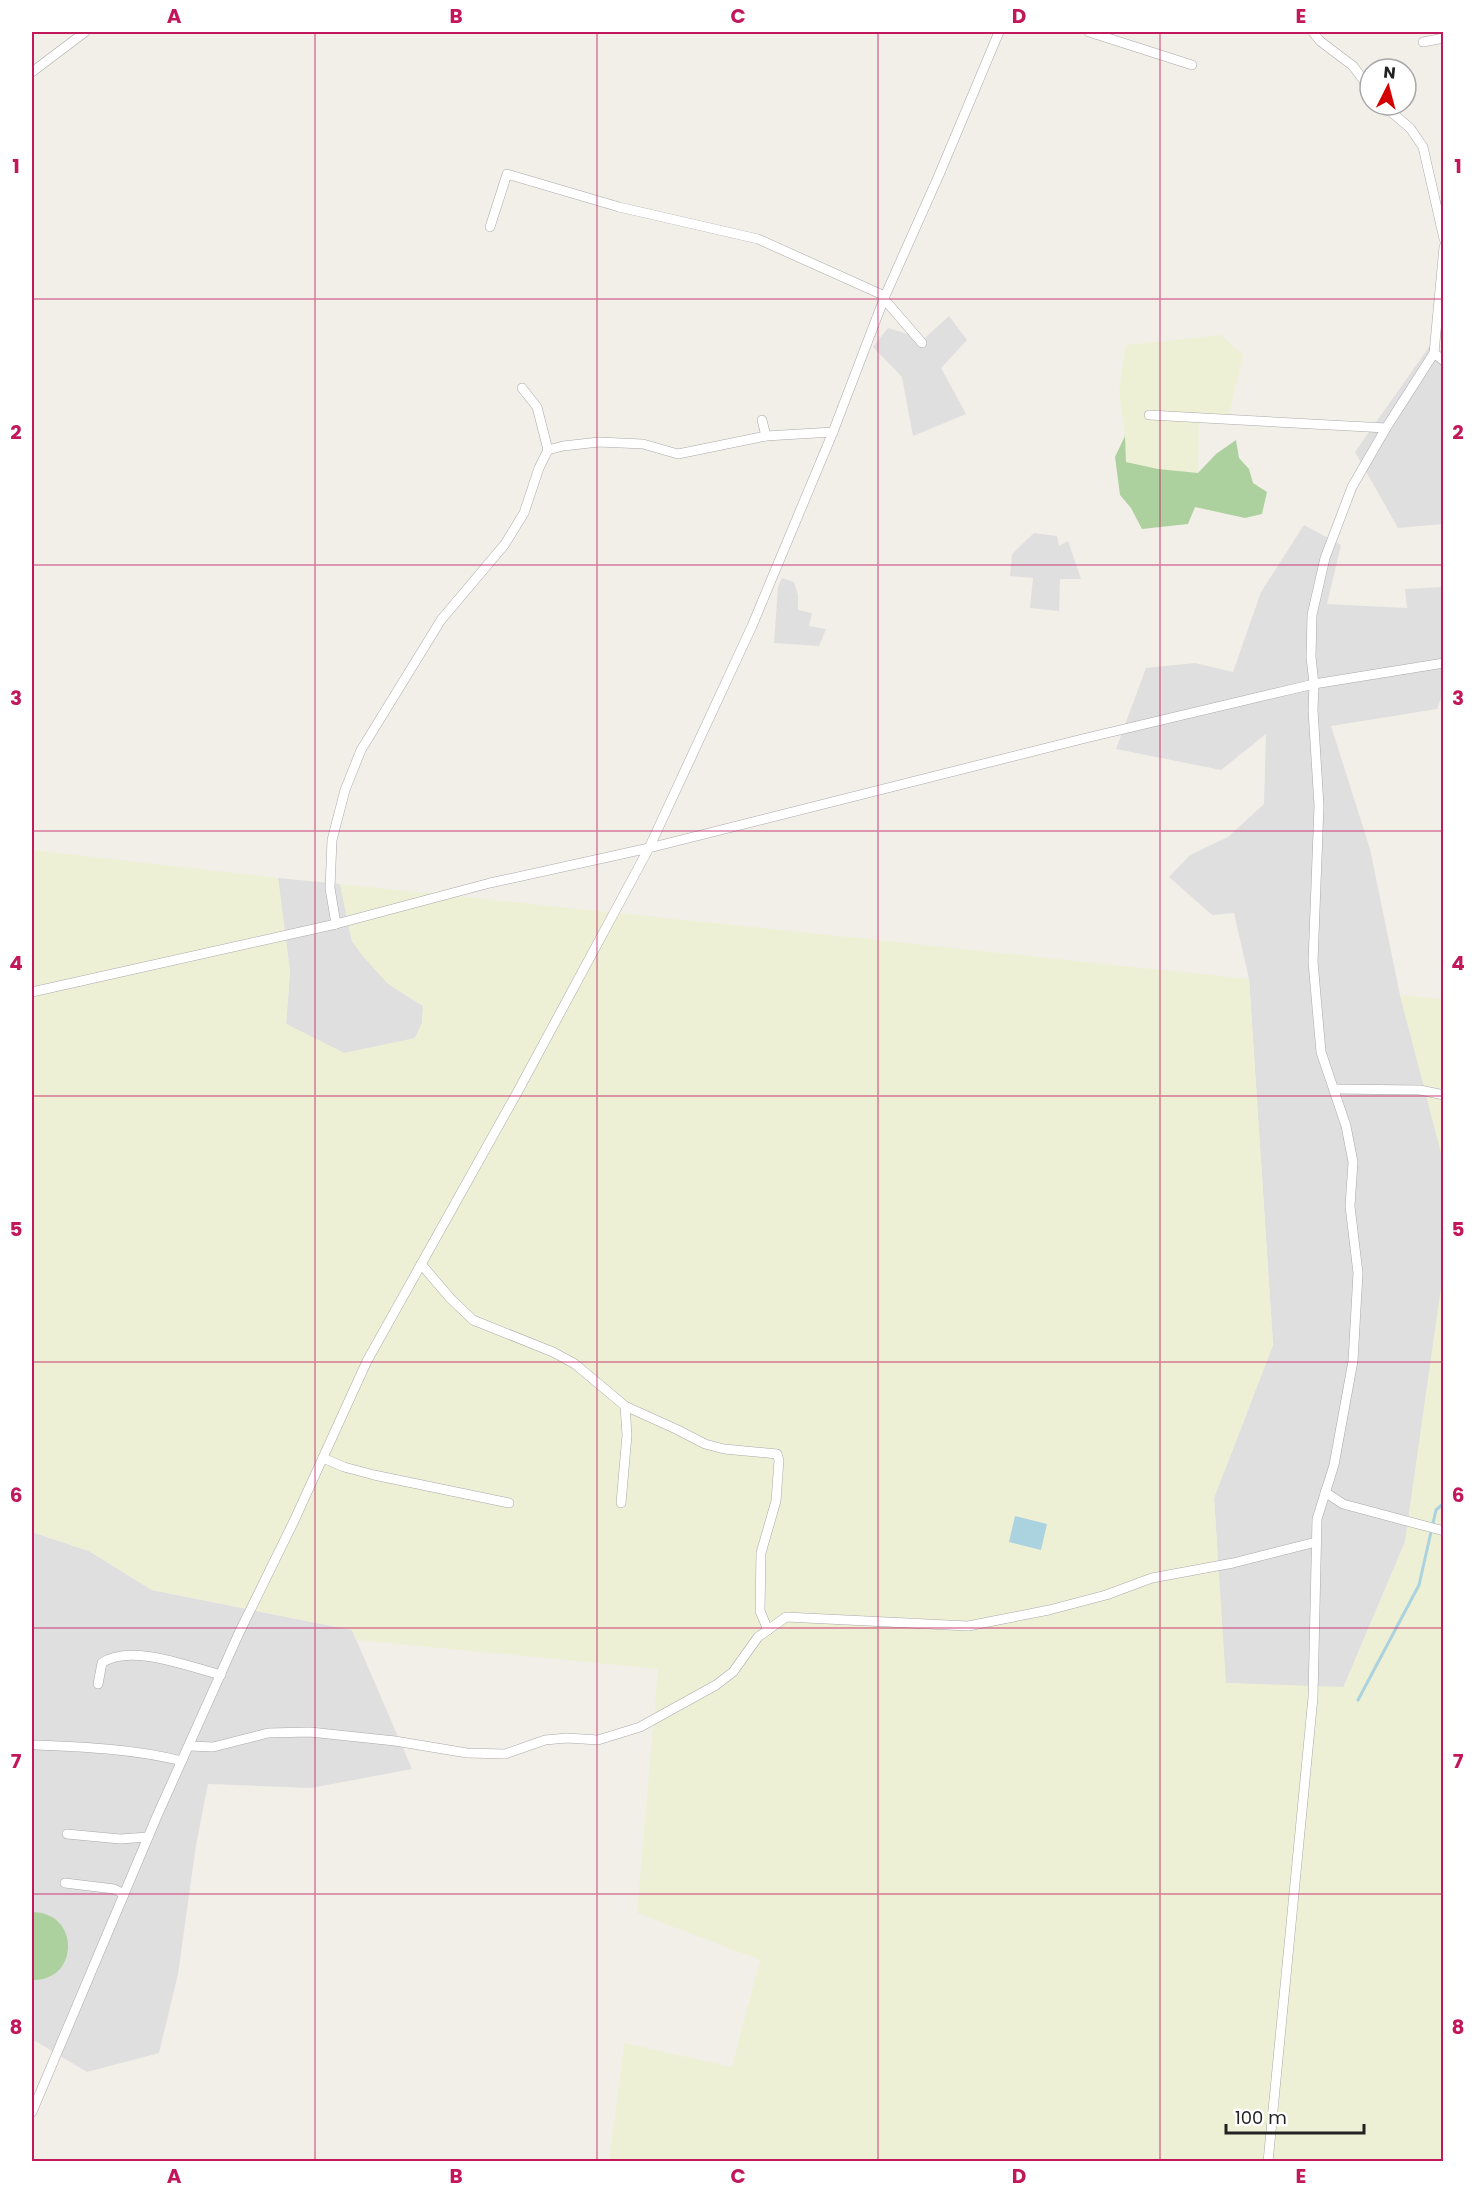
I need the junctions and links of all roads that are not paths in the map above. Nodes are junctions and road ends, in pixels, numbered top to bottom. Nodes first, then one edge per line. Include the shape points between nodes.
1 (85, 32) edge
2 (999, 32) edge
3 (1089, 32) edge
4 (1313, 32) edge
5 (1443, 38) edge
6 (1423, 42) dead end
7 (1192, 65) dead end
8 (32, 72) edge
9 (1358, 73) edge
10 (1397, 117) edge
11 (490, 227) dead end
12 (1443, 239) edge
13 (1443, 247) edge
14 (885, 297) junction
15 (922, 343) dead end
16 (1434, 353) junction
17 (1443, 361) edge
18 (522, 388) dead end
19 (1149, 415) dead end
20 (762, 420) dead end
21 (1386, 428) junction
22 (833, 432) junction
23 (766, 436) junction
24 (549, 450) junction
25 (1443, 663) edge
26 (1314, 684) junction
27 (649, 848) junction
28 (336, 924) junction
29 (32, 992) edge
30 (1334, 1089) junction
31 (1443, 1095) edge
32 (421, 1264) junction
33 (626, 1406) junction
34 (323, 1458) junction
35 (1325, 1492) junction
36 (509, 1503) dead end
37 (621, 1503) dead end
38 (1436, 1529) edge
39 (1317, 1542) junction
40 (768, 1630) junction
41 (221, 1675) junction
42 (98, 1684) dead end
43 (36, 1745) dead end
44 (190, 1746) junction
45 (182, 1761) junction
46 (67, 1834) dead end
47 (148, 1837) junction
48 (65, 1882) dead end
49 (124, 1894) junction
50 (32, 2112) edge
51 (1268, 2162) edge

1 - 8 street
2 - 14 street
3 - 7 street
4 - 9 street
5 - 6 street
10 - 12 street via 1423,147
11 - 14 street via 507,174 619,207 758,239
13 - 16 street
14 - 15 street
14 - 22 street
16 - 17 street
16 - 21 street
18 - 24 street via 537,407
19 - 21 street
20 - 23 street
21 - 26 street via 1352,487 1325,558 1312,615
22 - 23 street
22 - 27 street via 752,626
23 - 24 street via 678,454 643,444 599,441
24 - 28 street via 524,513 505,544 441,621 361,750 332,840 330,888
25 - 26 street
26 - 27 street
26 - 30 street via 1319,806 1313,962 1321,1052
27 - 28 street via 490,883
27 - 32 street
28 - 29 street
30 - 31 street via 1420,1090
30 - 35 street via 1353,1162 1350,1206 1358,1273 1353,1361 1334,1465
32 - 33 street via 473,1320 575,1364
32 - 34 street via 367,1361
33 - 37 street
33 - 40 street via 705,1444 777,1454 776,1501 761,1553 760,1611
34 - 36 street via 375,1475
34 - 41 street
35 - 38 street via 1343,1504
35 - 39 street via 1317,1519
39 - 40 street via 1152,1578 1083,1601 968,1626 786,1617
39 - 51 street via 1313,1697
40 - 44 street via 758,1637 733,1672 716,1685 640,1726 598,1740 545,1740 505,1754 467,1753 310,1732 268,1733 213,1747
41 - 42 street via 144,1656 112,1656 102,1663
41 - 44 street
43 - 45 street via 104,1748
44 - 45 street
45 - 47 street
46 - 47 street via 120,1839
47 - 49 street
48 - 49 street
49 - 50 street

